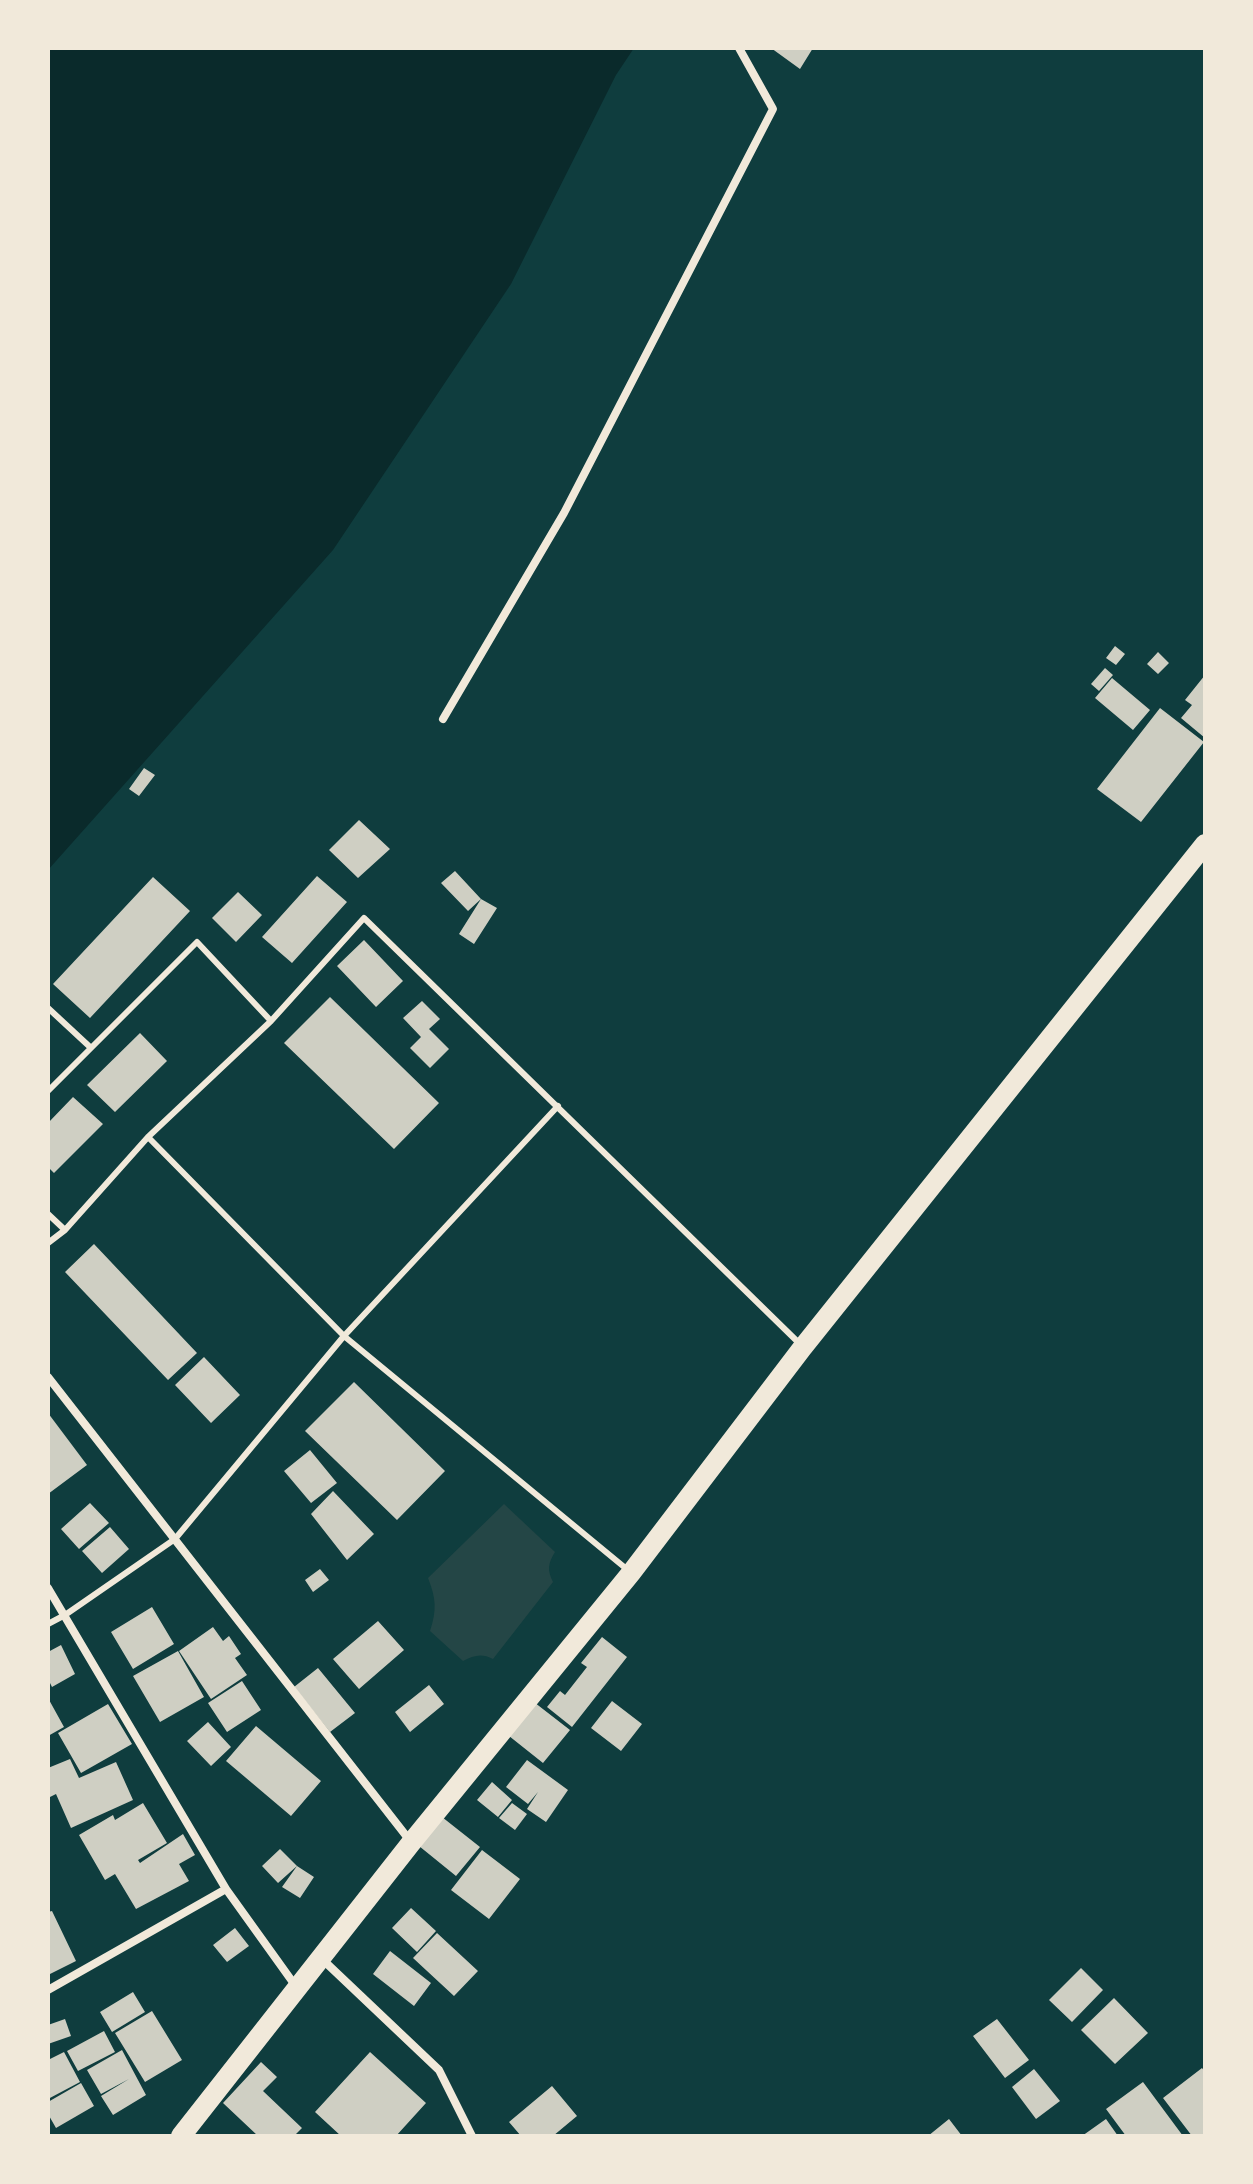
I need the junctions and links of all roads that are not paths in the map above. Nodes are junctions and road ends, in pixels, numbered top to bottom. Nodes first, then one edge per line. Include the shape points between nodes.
1 (739, 48) edge
2 (443, 719) dead end
3 (1205, 844) edge
4 (48, 1008) edge
5 (271, 1021) junction
6 (90, 1047) junction
7 (48, 1091) edge
8 (558, 1106) junction
9 (148, 1137) junction
10 (48, 1214) edge
11 (65, 1230) junction
12 (48, 1243) edge
13 (344, 1336) junction
14 (803, 1347) junction
15 (48, 1377) edge
16 (175, 1539) junction
17 (631, 1573) junction
18 (48, 1588) edge
19 (65, 1615) junction
20 (48, 1624) edge
21 (411, 1843) junction
22 (226, 1889) junction
23 (321, 1958) junction
24 (297, 1989) junction
25 (48, 1990) edge
26 (181, 2136) edge
27 (472, 2136) edge

1 - 2 street via 773,109 564,513
3 - 14 main road
4 - 6 lane
5 - 6 lane via 197,942
5 - 8 lane via 364,918
5 - 9 lane
6 - 7 lane
8 - 13 lane
8 - 14 lane
9 - 11 lane
9 - 13 lane
10 - 11 lane
11 - 12 lane
13 - 16 lane
13 - 17 lane
14 - 17 main road
15 - 16 street
16 - 19 lane
16 - 21 street
17 - 21 main road
18 - 19 street
19 - 20 lane
19 - 22 street
21 - 23 main road
22 - 24 street
22 - 25 street
23 - 24 main road
23 - 27 street via 439,2070
24 - 26 main road

